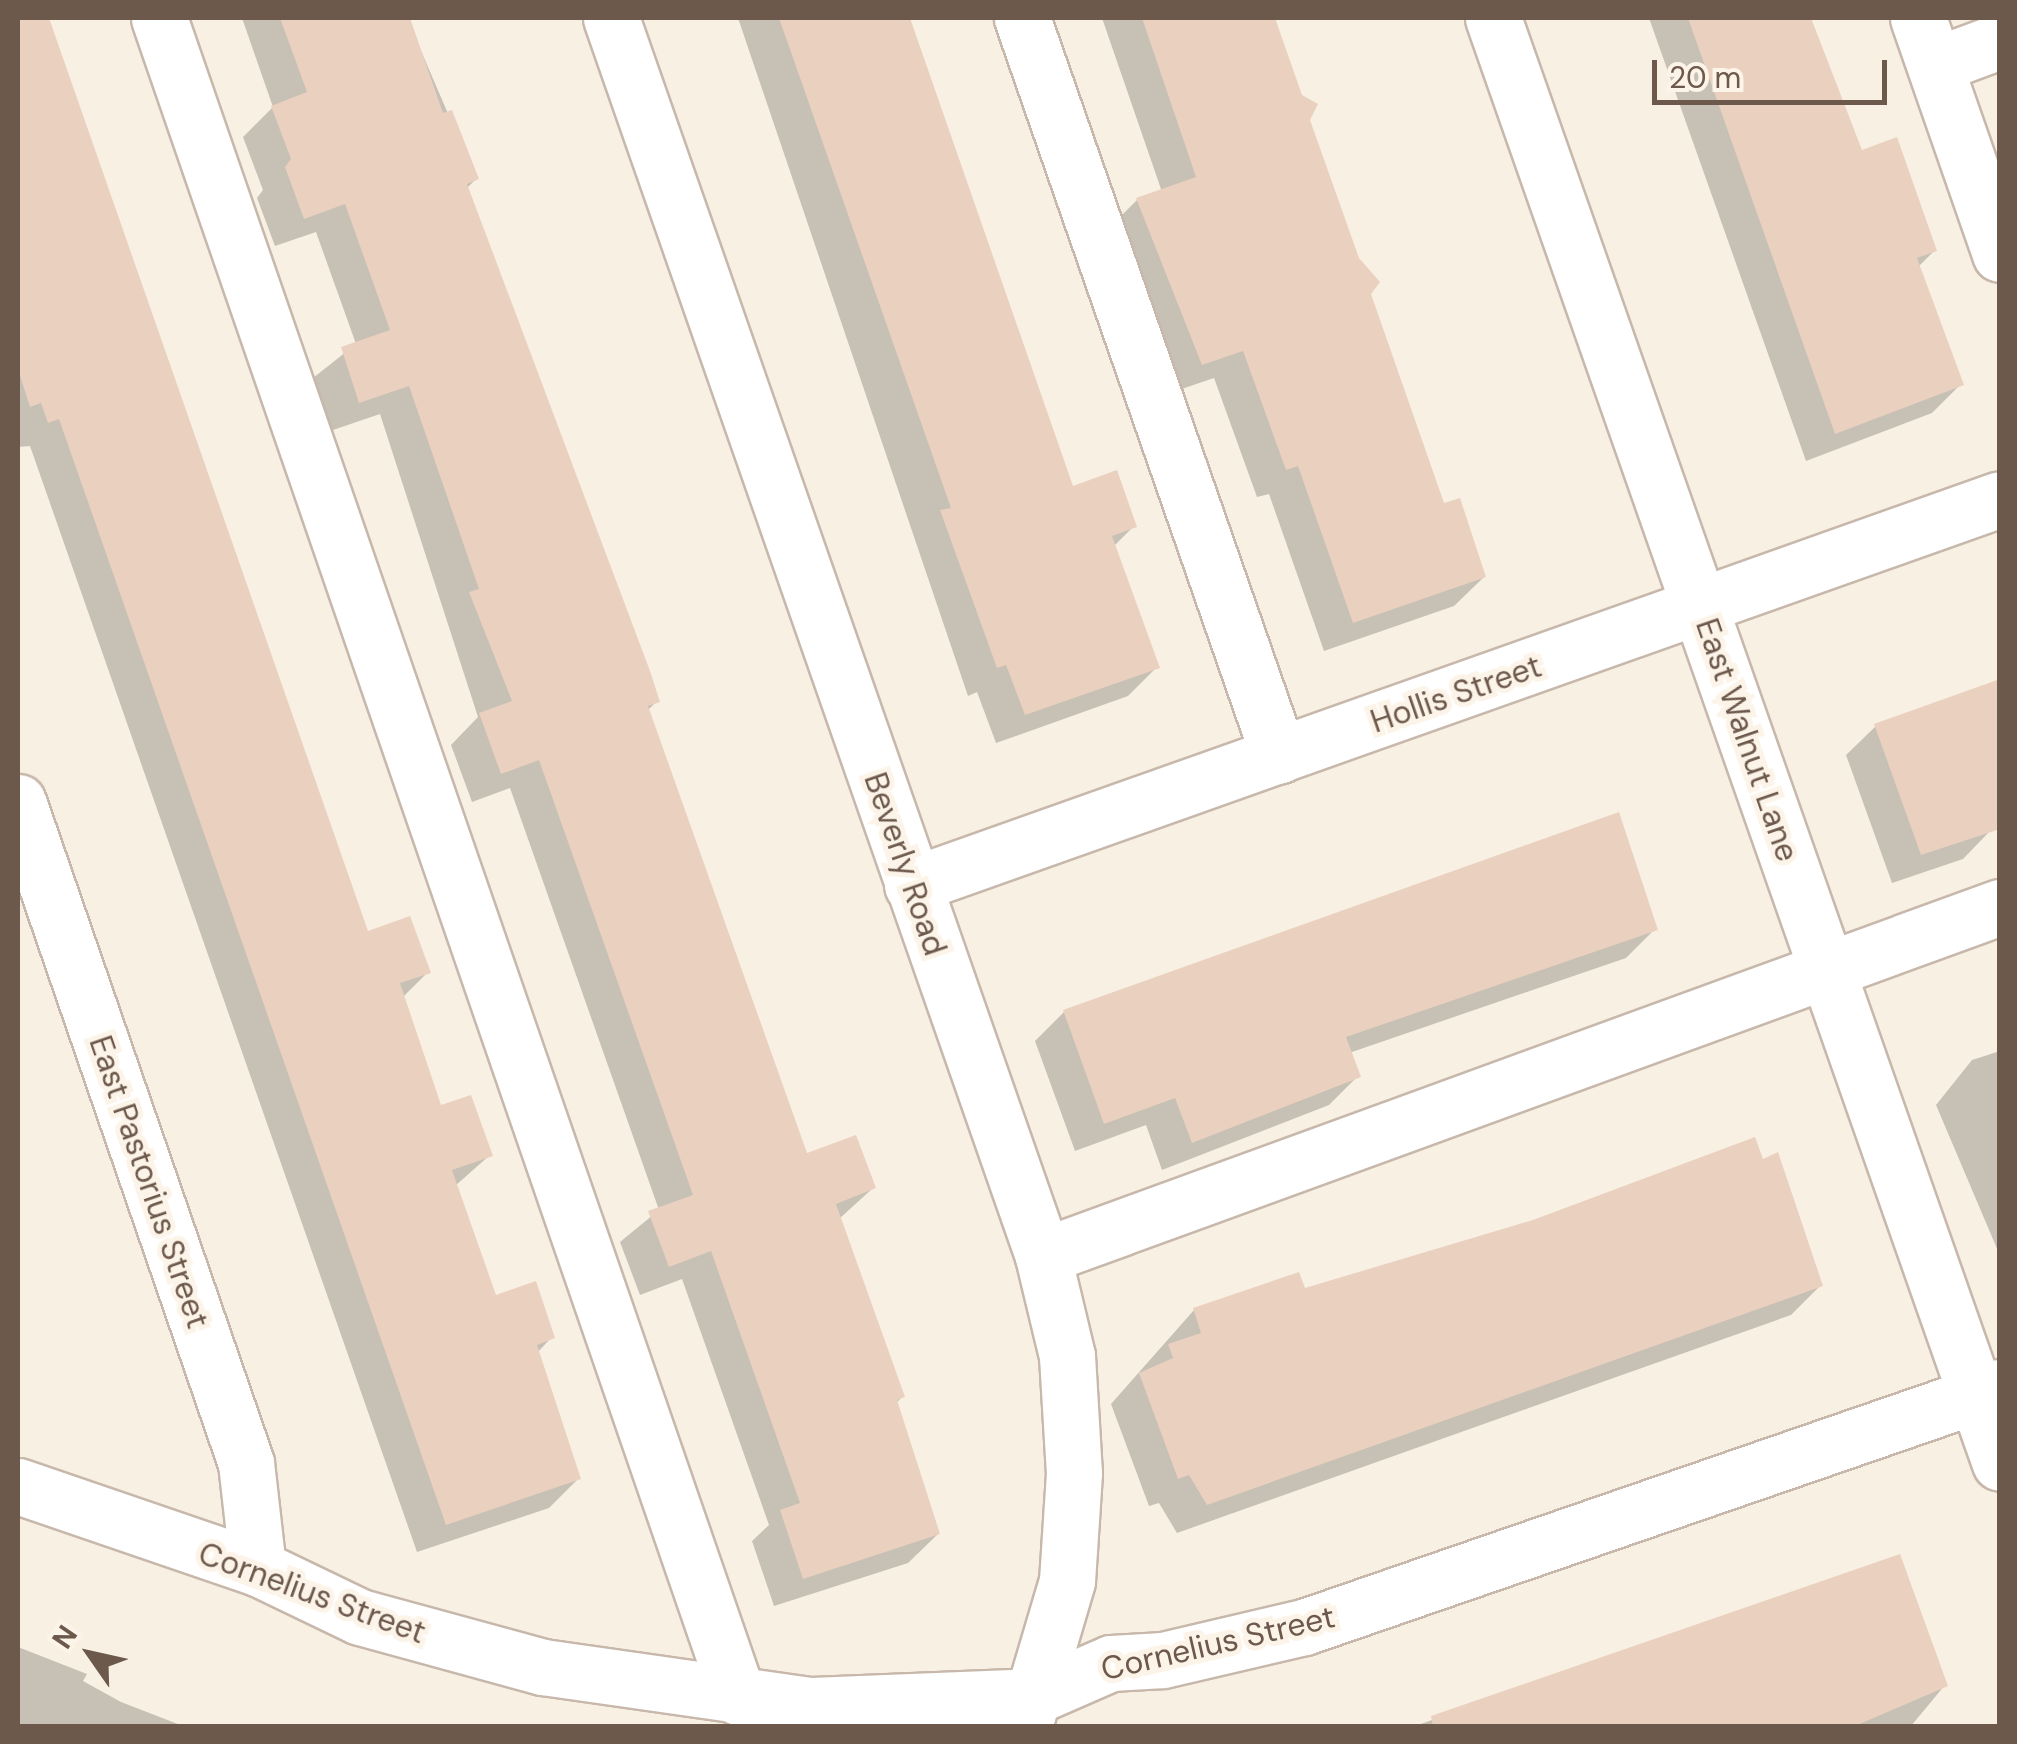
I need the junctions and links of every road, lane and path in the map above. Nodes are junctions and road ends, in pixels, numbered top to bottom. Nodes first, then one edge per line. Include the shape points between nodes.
1 (159, 18) edge
2 (610, 18) edge
3 (1022, 18) edge
4 (1493, 18) edge
5 (1926, 41) edge
6 (2000, 41) edge
7 (2000, 254) edge
8 (2000, 499) edge
9 (1700, 607) junction
10 (1279, 756) junction
11 (18, 802) edge
12 (912, 886) junction
13 (2000, 907) edge
14 (1826, 966) junction
15 (1043, 1256) junction
16 (1988, 1391) edge
17 (2000, 1464) edge
18 (18, 1486) edge
19 (258, 1568) junction
20 (738, 1697) junction
21 (1029, 1711) edge

1 - 20 street
2 - 12 street, Beverly Road
3 - 10 street
4 - 9 street, East Walnut Lane
5 - 6 street
5 - 7 street
8 - 9 street, Hollis Street
9 - 10 street, Hollis Street
9 - 14 street, East Walnut Lane
10 - 12 street, Hollis Street
11 - 19 street, East Pastorius Street via 246,1463
12 - 15 street, Beverly Road
13 - 14 street
14 - 15 street
14 - 16 street, East Walnut Lane
15 - 21 street, Beverly Road via 1067,1356 1074,1472 1067,1581
16 - 17 street, East Walnut Lane
16 - 21 street, Cornelius Street via 1304,1627 1164,1660 1111,1663
18 - 19 street, Cornelius Street
19 - 20 street, Cornelius Street via 360,1618 506,1657
20 - 21 street, Cornelius Street

